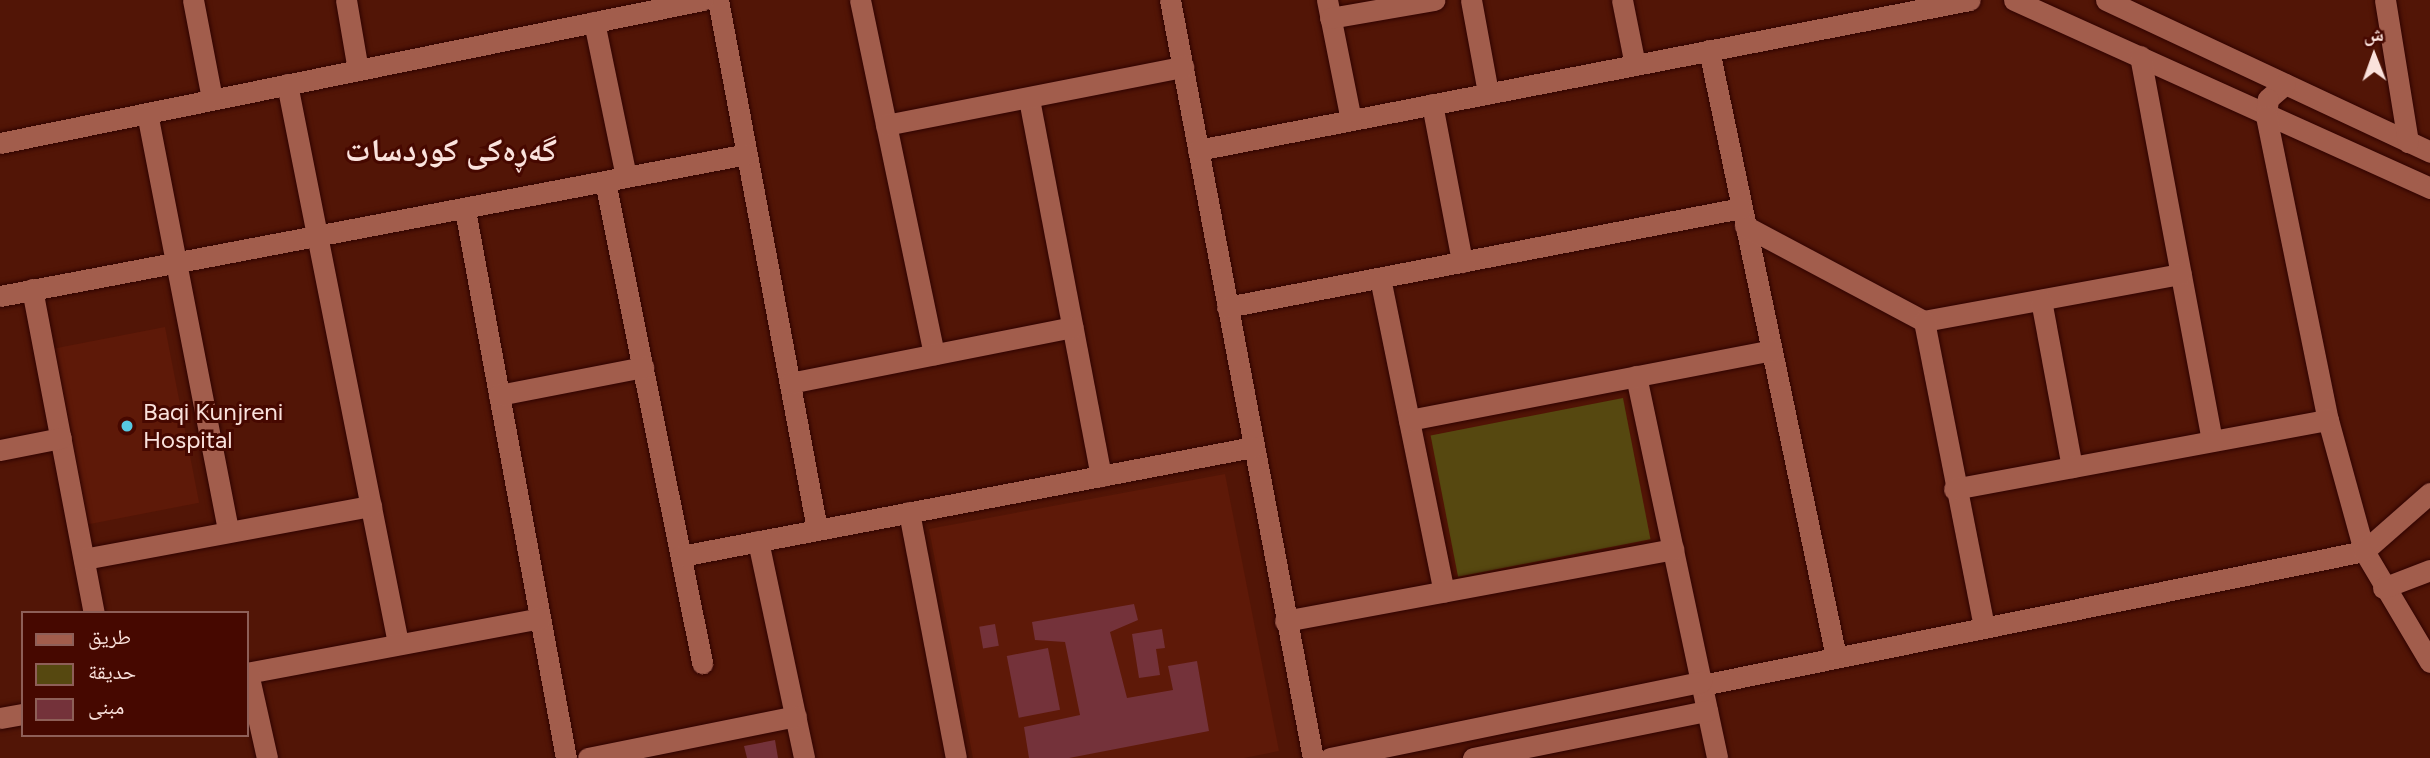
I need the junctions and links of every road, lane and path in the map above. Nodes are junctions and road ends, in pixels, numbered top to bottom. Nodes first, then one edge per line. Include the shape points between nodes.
1 (193, 0) edge
2 (345, 0) edge
3 (703, 0) edge
4 (718, 0) edge
5 (860, 0) edge
6 (1170, 0) edge
7 (1433, 0) edge
8 (1471, 0) edge
9 (1622, 0) edge
10 (1970, 0) edge
11 (2014, 0) edge
12 (2106, 0) edge
13 (2385, 0) edge
14 (639, 6) edge
15 (1329, 9) edge
16 (594, 22) junction
17 (1709, 50) junction
18 (2140, 55) junction
19 (1635, 65) junction
20 (1183, 67) junction
21 (358, 70) junction
22 (287, 84) junction
23 (2285, 84) junction
24 (1488, 93) junction
25 (212, 99) junction
26 (1029, 99) junction
27 (1432, 104) junction
28 (147, 113) junction
29 (2266, 116) junction
30 (1352, 120) junction
31 (886, 125) junction
32 (2408, 142) junction
33 (0, 143) edge
34 (1198, 150) junction
35 (2430, 152) edge
36 (747, 154) junction
37 (616, 179) junction
38 (2430, 188) edge
39 (465, 210) junction
40 (1743, 217) junction
41 (318, 240) junction
42 (1462, 262) junction
43 (178, 263) junction
44 (2181, 274) junction
45 (1380, 278) junction
46 (32, 289) junction
47 (0, 296) edge
48 (2041, 300) junction
49 (1227, 307) junction
50 (1924, 321) junction
51 (1072, 327) junction
52 (1771, 350) junction
53 (934, 354) junction
54 (643, 367) junction
55 (1636, 376) junction
56 (790, 383) junction
57 (499, 395) junction
58 (1409, 420) junction
59 (2328, 420) junction
60 (61, 438) junction
61 (2212, 440) junction
62 (1253, 447) junction
63 (0, 450) edge
64 (2072, 467) junction
65 (1101, 476) junction
66 (1954, 489) junction
67 (2430, 493) edge
68 (370, 506) junction
69 (909, 512) junction
70 (817, 529) junction
71 (228, 531) junction
72 (758, 541) junction
73 (1673, 549) junction
74 (2364, 551) junction
75 (681, 556) junction
76 (84, 559) junction
77 (2430, 570) edge
78 (2383, 589) junction
79 (1444, 592) junction
80 (94, 611) edge
81 (540, 618) junction
82 (1285, 621) junction
83 (1984, 627) junction
84 (398, 643) junction
85 (1836, 657) junction
86 (2430, 662) edge
87 (702, 663) dead end
88 (248, 673) edge
89 (248, 677) edge
90 (1702, 683) junction
91 (1707, 711) junction
92 (21, 714) edge
93 (796, 716) junction
94 (0, 718) edge
95 (1512, 753) edge
96 (267, 758) edge
97 (566, 758) edge
98 (589, 758) edge
99 (804, 758) edge
100 (956, 758) edge
101 (1313, 758) edge
102 (1329, 758) edge
103 (1473, 758) edge
104 (1717, 758) edge

1 - 25 street
2 - 21 street
3 - 14 street
4 - 36 street
5 - 31 street
6 - 20 street
7 - 15 street
8 - 24 street
9 - 19 street
10 - 17 street
11 - 18 street
12 - 23 street
13 - 32 street
14 - 16 street
15 - 30 street
16 - 21 street
16 - 37 street
17 - 19 street
17 - 40 street
18 - 29 street
18 - 44 street
19 - 24 street
20 - 26 street
20 - 34 street
21 - 22 street
22 - 25 street
22 - 41 street
23 - 29 street via 2268,99
23 - 32 street
24 - 27 street
25 - 28 street
26 - 31 street
26 - 51 street
27 - 30 street
27 - 42 street
28 - 33 street
28 - 43 street
29 - 38 street
29 - 59 street
30 - 34 street
31 - 53 street
32 - 35 street
34 - 49 street
36 - 37 street
36 - 56 street
37 - 39 street
37 - 54 street
39 - 41 street
39 - 57 street
40 - 42 street
40 - 50 street
40 - 52 street
41 - 43 street
41 - 68 street
42 - 45 street
43 - 46 street
43 - 71 street
44 - 48 street
44 - 61 street
45 - 49 street
45 - 58 street
46 - 47 street
46 - 60 street
48 - 50 street
48 - 64 street
49 - 62 street
50 - 66 street
51 - 53 street
51 - 65 street
52 - 55 street
52 - 85 street
53 - 56 street
54 - 57 street
54 - 75 street
55 - 58 street
55 - 73 street
56 - 70 street
57 - 81 street
58 - 79 street
59 - 61 street
59 - 74 street
60 - 63 street
60 - 76 street
61 - 64 street
62 - 65 street
62 - 82 street
64 - 66 street
65 - 69 street
66 - 83 street
67 - 74 street
68 - 71 street
68 - 84 street
69 - 70 street
69 - 100 street
70 - 72 street
71 - 76 street
72 - 75 street
72 - 93 street
73 - 79 street
73 - 90 street
74 - 78 street
74 - 83 street
75 - 87 street
76 - 80 street
77 - 78 street
78 - 86 street
79 - 82 street
81 - 84 street
81 - 97 street
82 - 101 street
83 - 85 street
84 - 88 street
85 - 90 street
89 - 96 street
90 - 91 street
90 - 102 street
91 - 95 street
91 - 104 street
92 - 94 street
93 - 98 street
93 - 99 street
95 - 103 street

